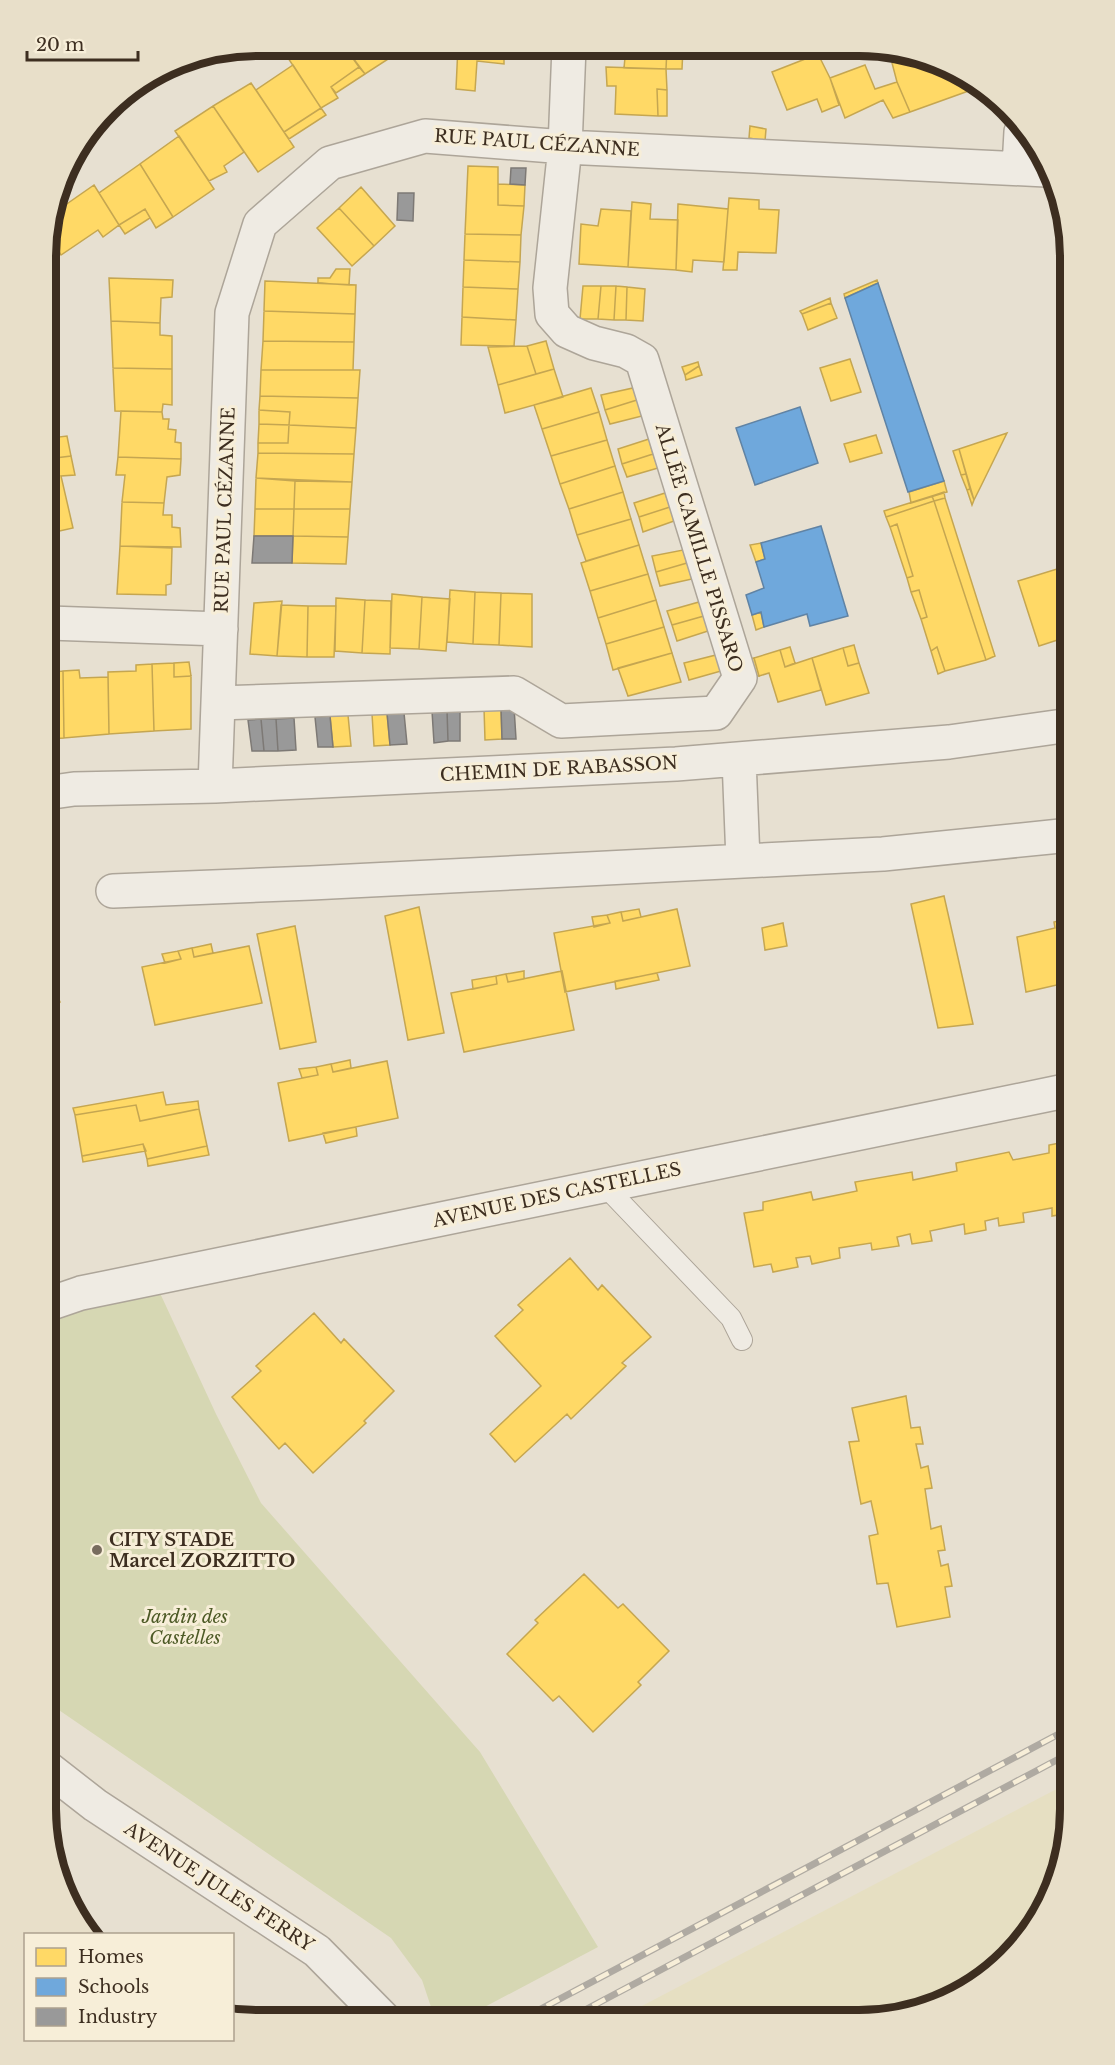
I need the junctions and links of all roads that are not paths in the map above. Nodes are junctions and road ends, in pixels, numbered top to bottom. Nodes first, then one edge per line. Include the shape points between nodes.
1 (568, 56) edge
2 (1025, 143) edge
3 (566, 147) junction
4 (1033, 168) edge
5 (56, 623) edge
6 (221, 629) junction
7 (218, 703) junction
8 (1060, 726) edge
9 (739, 759) junction
10 (215, 786) junction
11 (56, 792) edge
12 (1060, 836) edge
13 (743, 860) junction
14 (112, 891) dead end
15 (1059, 1092) edge
16 (604, 1185) junction
17 (56, 1302) edge
18 (742, 1340) dead end
19 (56, 1775) edge
20 (375, 2010) edge

1 - 3 street
2 - 4 street
3 - 4 street, RUE PAUL CÉZANNE
3 - 6 street, RUE PAUL CÉZANNE via 425,136 330,163 260,224 232,313
3 - 7 street, ALLÉE CAMILLE PISSARO via 550,288 552,314 567,331 642,360 740,678 716,713 561,721 514,693
5 - 6 street
6 - 7 street, RUE PAUL CÉZANNE
7 - 10 street, RUE PAUL CÉZANNE
8 - 9 street, CHEMIN DE RABASSON via 949,742
9 - 10 street, CHEMIN DE RABASSON
9 - 13 street
10 - 11 street, CHEMIN DE RABASSON
12 - 13 street via 883,854
13 - 14 street
15 - 16 street, AVENUE DES CASTELLES
16 - 17 street, AVENUE DES CASTELLES via 81,1293
16 - 18 lane via 731,1318
19 - 20 street, AVENUE JULES FERRY via 95,1806 317,1951

